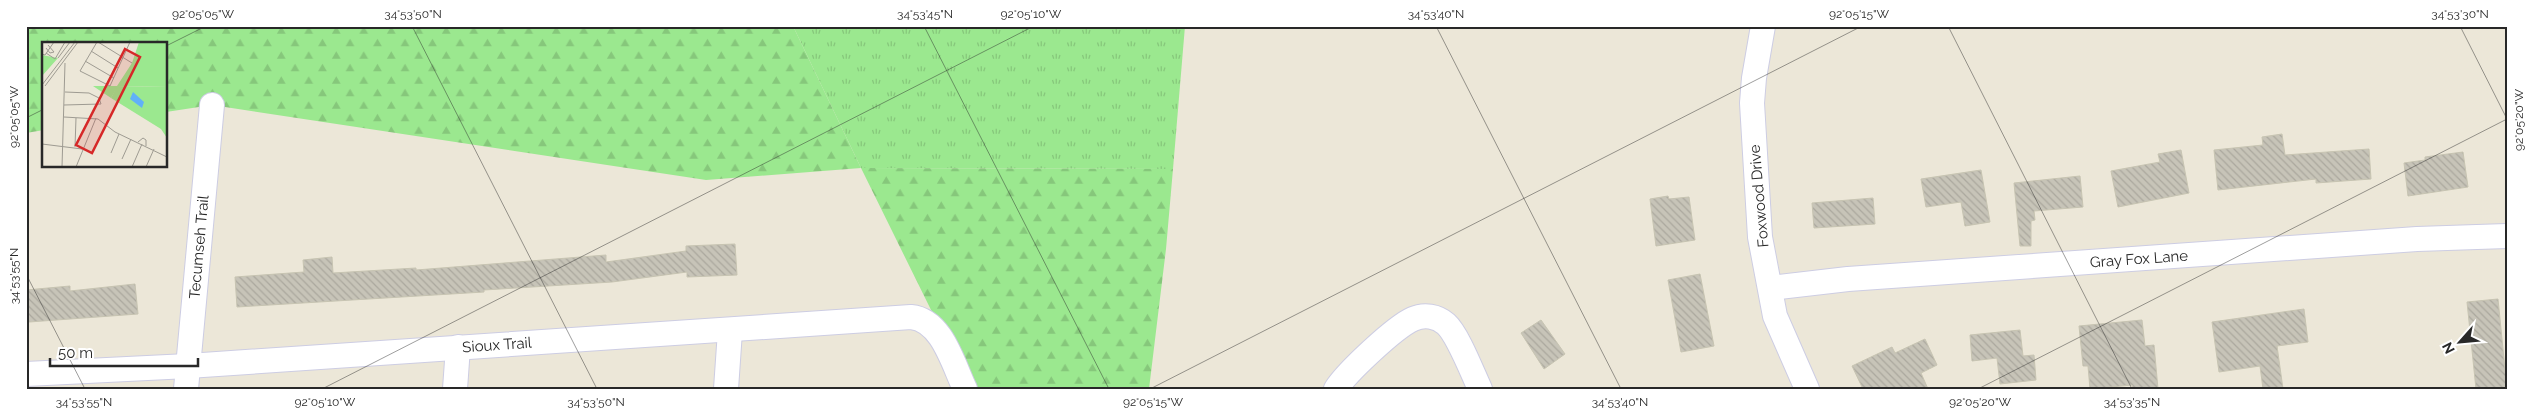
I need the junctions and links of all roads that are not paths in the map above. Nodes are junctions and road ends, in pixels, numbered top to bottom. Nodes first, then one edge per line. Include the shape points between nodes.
1 (1763, 26) edge
2 (212, 105) dead end
3 (2507, 236) edge
4 (1771, 288) junction
5 (730, 331) junction
6 (458, 348) junction
7 (26, 374) edge
8 (187, 378) edge
9 (455, 389) edge
10 (726, 389) edge
11 (965, 389) edge
12 (1336, 389) edge
13 (1480, 389) edge
14 (1807, 389) edge

1 - 4 street, Foxwood Drive via 1752,103 1760,238
2 - 8 street, Tecumseh Trail
3 - 4 street, Gray Fox Lane via 2417,239 1868,278
4 - 14 street, Foxwood Drive via 1782,336
5 - 6 street, Sioux Trail
5 - 10 street
5 - 11 street, Sioux Trail via 920,318 937,331
6 - 8 street, Sioux Trail
6 - 9 street
7 - 8 street, Sioux Trail
12 - 13 street via 1369,354 1413,319 1425,316 1445,322 1453,332

